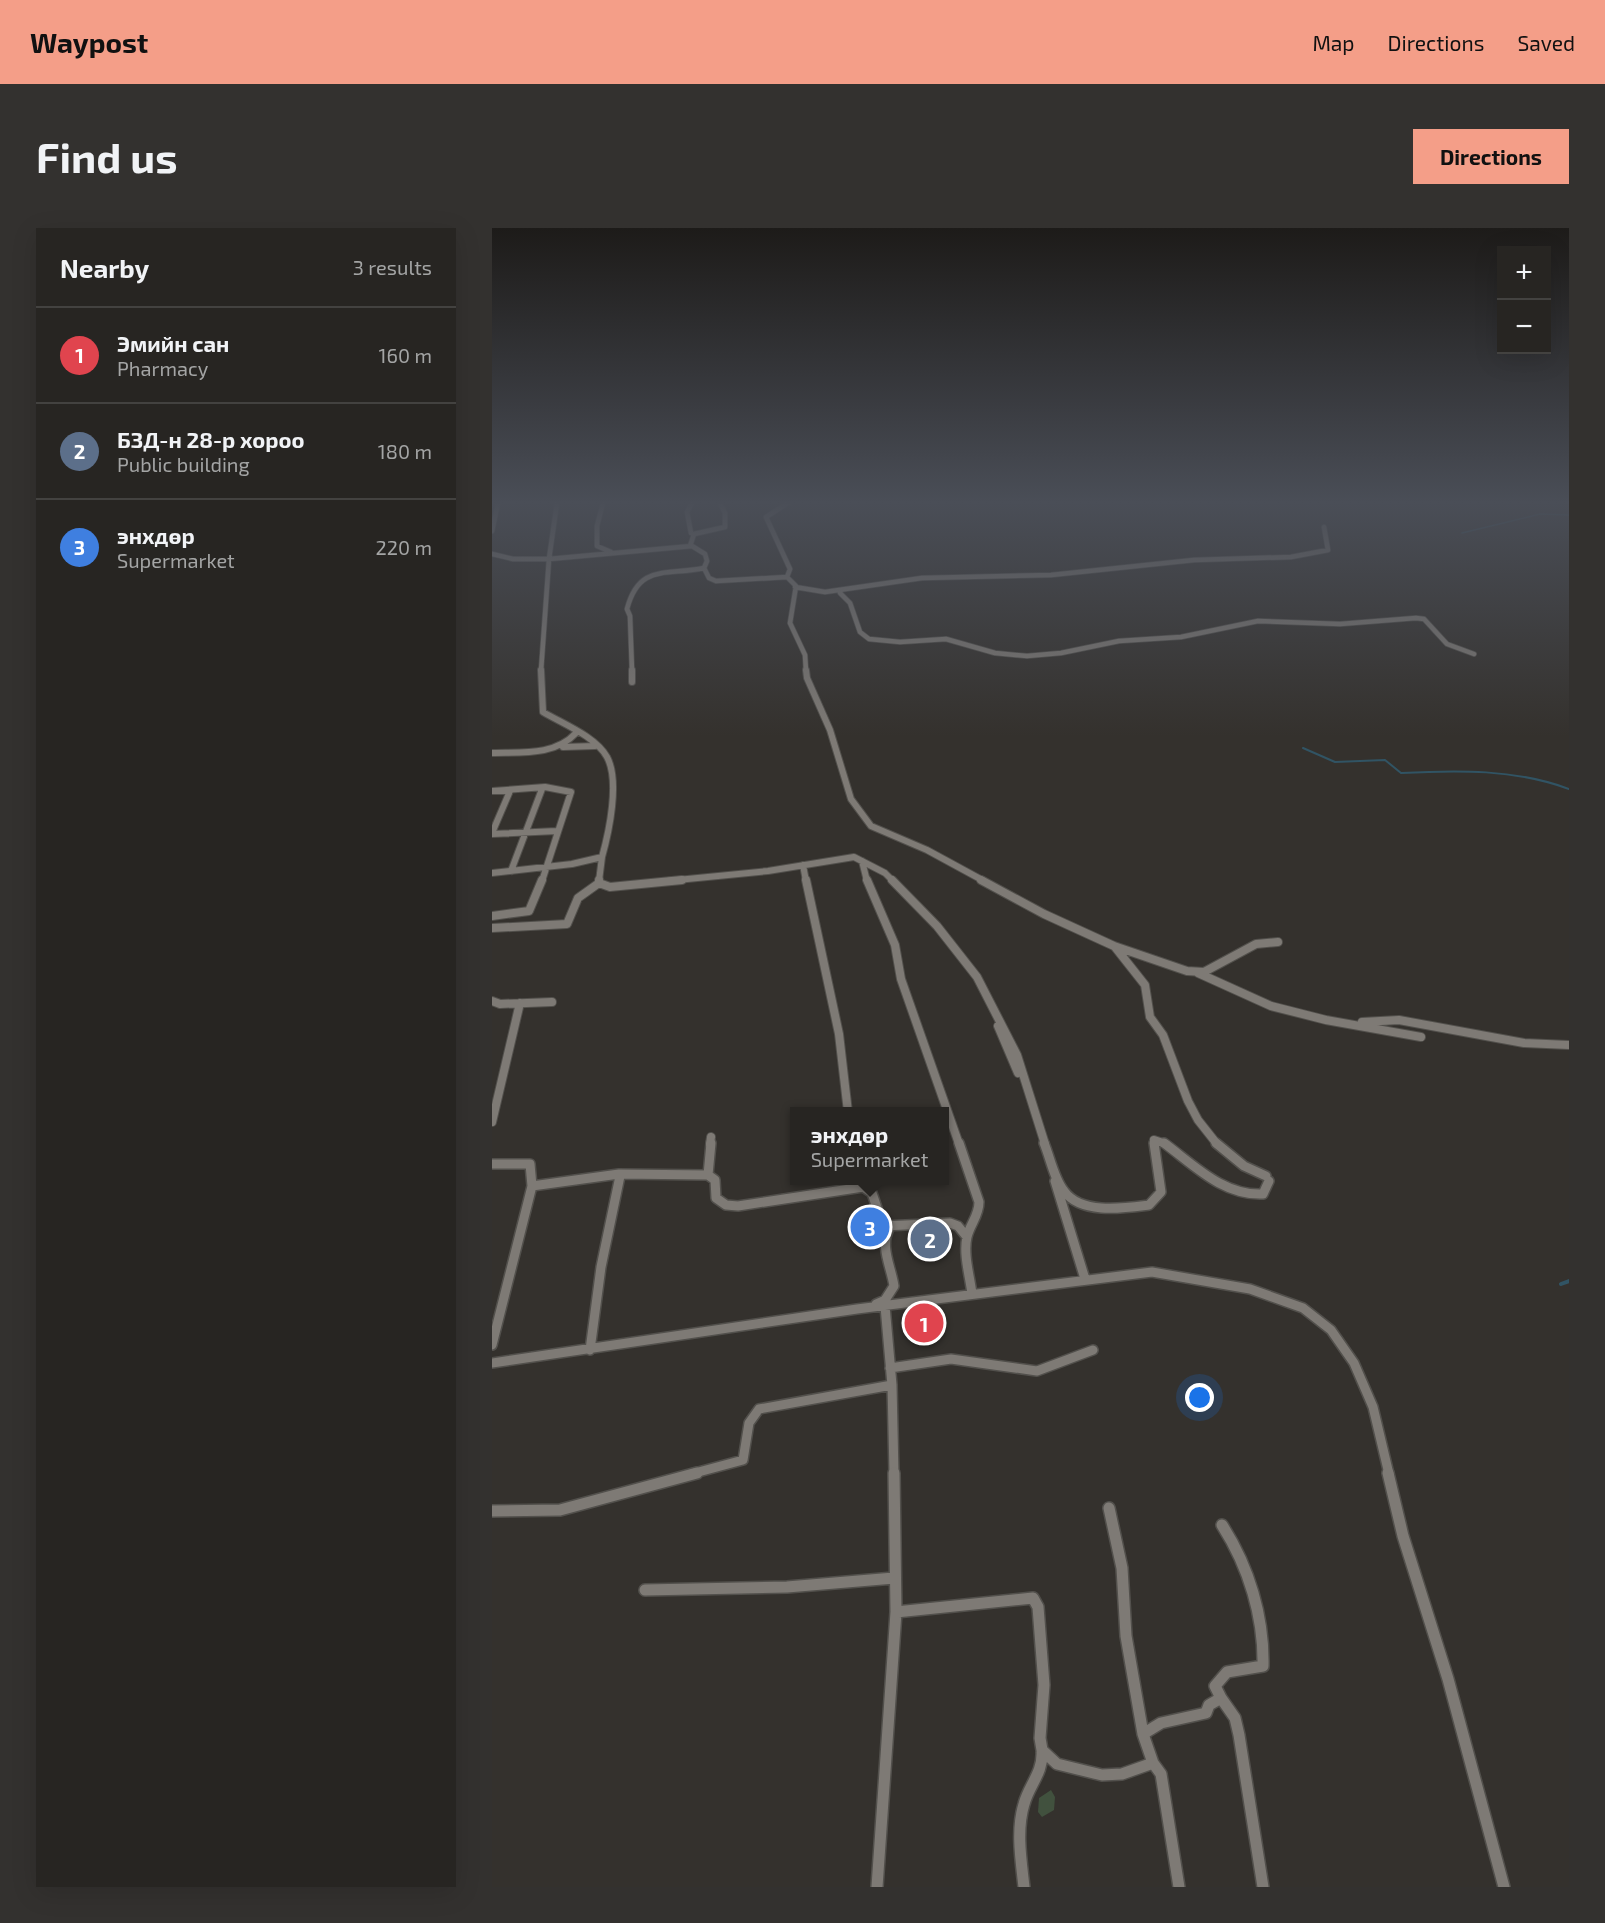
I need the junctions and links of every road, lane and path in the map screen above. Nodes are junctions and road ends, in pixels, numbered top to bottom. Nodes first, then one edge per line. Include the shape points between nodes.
1 (547, 580) edge
2 (640, 580) edge
3 (789, 580) edge
4 (906, 580) edge
5 (795, 588) junction
6 (841, 590) junction
7 (1474, 654) dead end
8 (632, 682) dead end
9 (576, 733) junction
10 (595, 746) junction
11 (558, 748) junction
12 (492, 753) edge
13 (542, 789) junction
14 (492, 791) edge
15 (510, 791) junction
16 (557, 831) junction
17 (526, 832) junction
18 (492, 833) edge
19 (602, 857) junction
20 (862, 861) junction
21 (803, 865) junction
22 (549, 867) junction
23 (511, 871) junction
24 (492, 873) edge
25 (599, 883) junction
26 (492, 916) edge
27 (492, 928) edge
28 (1278, 942) dead end
29 (1114, 946) junction
30 (1197, 972) junction
31 (492, 1001) edge
32 (552, 1002) dead end
33 (520, 1003) junction
34 (990, 1005) junction
35 (1349, 1023) junction
36 (1421, 1037) dead end
37 (1569, 1045) edge
38 (847, 1107) edge
39 (944, 1107) edge
40 (949, 1119) edge
41 (492, 1122) edge
42 (711, 1137) dead end
43 (492, 1164) edge
44 (708, 1175) junction
45 (620, 1176) junction
46 (857, 1185) edge
47 (864, 1185) edge
48 (532, 1186) junction
49 (890, 1227) junction
50 (967, 1237) junction
51 (1085, 1279) junction
52 (972, 1294) junction
53 (885, 1306) junction
54 (870, 1307) junction
55 (492, 1345) edge
56 (590, 1350) junction
57 (1093, 1350) dead end
58 (492, 1363) edge
59 (890, 1368) junction
60 (892, 1385) junction
61 (1109, 1508) dead end
62 (492, 1511) edge
63 (1222, 1525) dead end
64 (894, 1578) junction
65 (645, 1590) dead end
66 (896, 1612) junction
67 (1221, 1698) junction
68 (1143, 1734) junction
69 (1042, 1750) junction
70 (1153, 1763) junction
71 (877, 1887) edge
72 (1024, 1887) edge
73 (1179, 1887) edge
74 (1263, 1887) edge
75 (1504, 1887) edge

1 - 9 street via 541,661 543,712
2 - 8 street via 627,609
3 - 5 street
4 - 6 street
5 - 6 street via 810,592
5 - 29 street via 790,623 805,655 807,678 830,730 851,799 864,819 1044,914
6 - 7 street via 860,632 868,639 946,639 1001,654 1053,655 1119,641 1181,637 1258,621 1340,624 1416,618 1424,619 1447,644
9 - 10 street
9 - 11 street via 570,743
10 - 11 street
10 - 19 street via 607,756 611,769 609,828
11 - 12 street
13 - 15 street
13 - 16 street via 566,788 571,792
13 - 17 street
14 - 15 street
15 - 18 street
16 - 17 street
16 - 22 street
17 - 18 street
17 - 23 street
19 - 22 street
19 - 25 street
20 - 21 street via 851,857
20 - 34 street via 885,873 938,926 973,970
20 - 39 street via 895,945 901,979
21 - 25 street via 630,887
21 - 38 street via 839,1034
22 - 23 street
22 - 26 street via 542,875 529,911
23 - 24 street
25 - 27 street via 578,898 567,924
28 - 30 street via 1256,944 1224,963
29 - 30 street
29 - 34 street via 1148,991 1149,1016 1162,1034 1195,1119 1244,1168 1268,1179 1263,1194 1239,1194 1225,1189 1160,1140 1154,1140 1161,1192 1149,1205 1109,1210 1084,1204 1064,1192 1040,1132 1017,1055
30 - 35 street via 1271,1006
31 - 33 street
32 - 33 street
33 - 41 street
34 - 51 street via 1028,1102
35 - 36 street
35 - 37 street via 1399,1020 1524,1043
40 - 50 street via 970,1171 979,1212
42 - 44 street
43 - 48 street via 530,1164
44 - 45 street
44 - 46 street via 715,1180 716,1198 726,1205 738,1206
45 - 48 street
45 - 56 street via 601,1267
47 - 49 street via 872,1193 883,1226
48 - 55 street
49 - 50 street via 950,1223
49 - 54 street via 884,1234 884,1244 894,1286 885,1300
50 - 52 street
51 - 52 street
51 - 75 street via 1152,1272 1250,1289 1303,1308 1319,1318 1354,1363 1373,1407 1403,1536 1448,1679
52 - 53 street
53 - 54 street
53 - 59 street
54 - 56 street
56 - 58 street
57 - 59 street via 1037,1371 951,1359
59 - 60 street
60 - 62 street via 759,1409 749,1423 742,1461 560,1510
60 - 64 street
61 - 68 street via 1122,1568 1126,1636
63 - 67 street via 1235,1542 1249,1578 1265,1650 1263,1666 1227,1672 1219,1678 1215,1686
64 - 65 street via 788,1587
64 - 66 street
66 - 69 street via 1032,1598 1038,1607 1044,1685
66 - 71 street
67 - 68 street via 1200,1716 1161,1723
67 - 74 street via 1235,1718 1239,1735
68 - 70 street
69 - 70 street via 1057,1764 1102,1775 1122,1774
69 - 72 street via 1041,1775 1024,1806
70 - 73 street via 1161,1774

